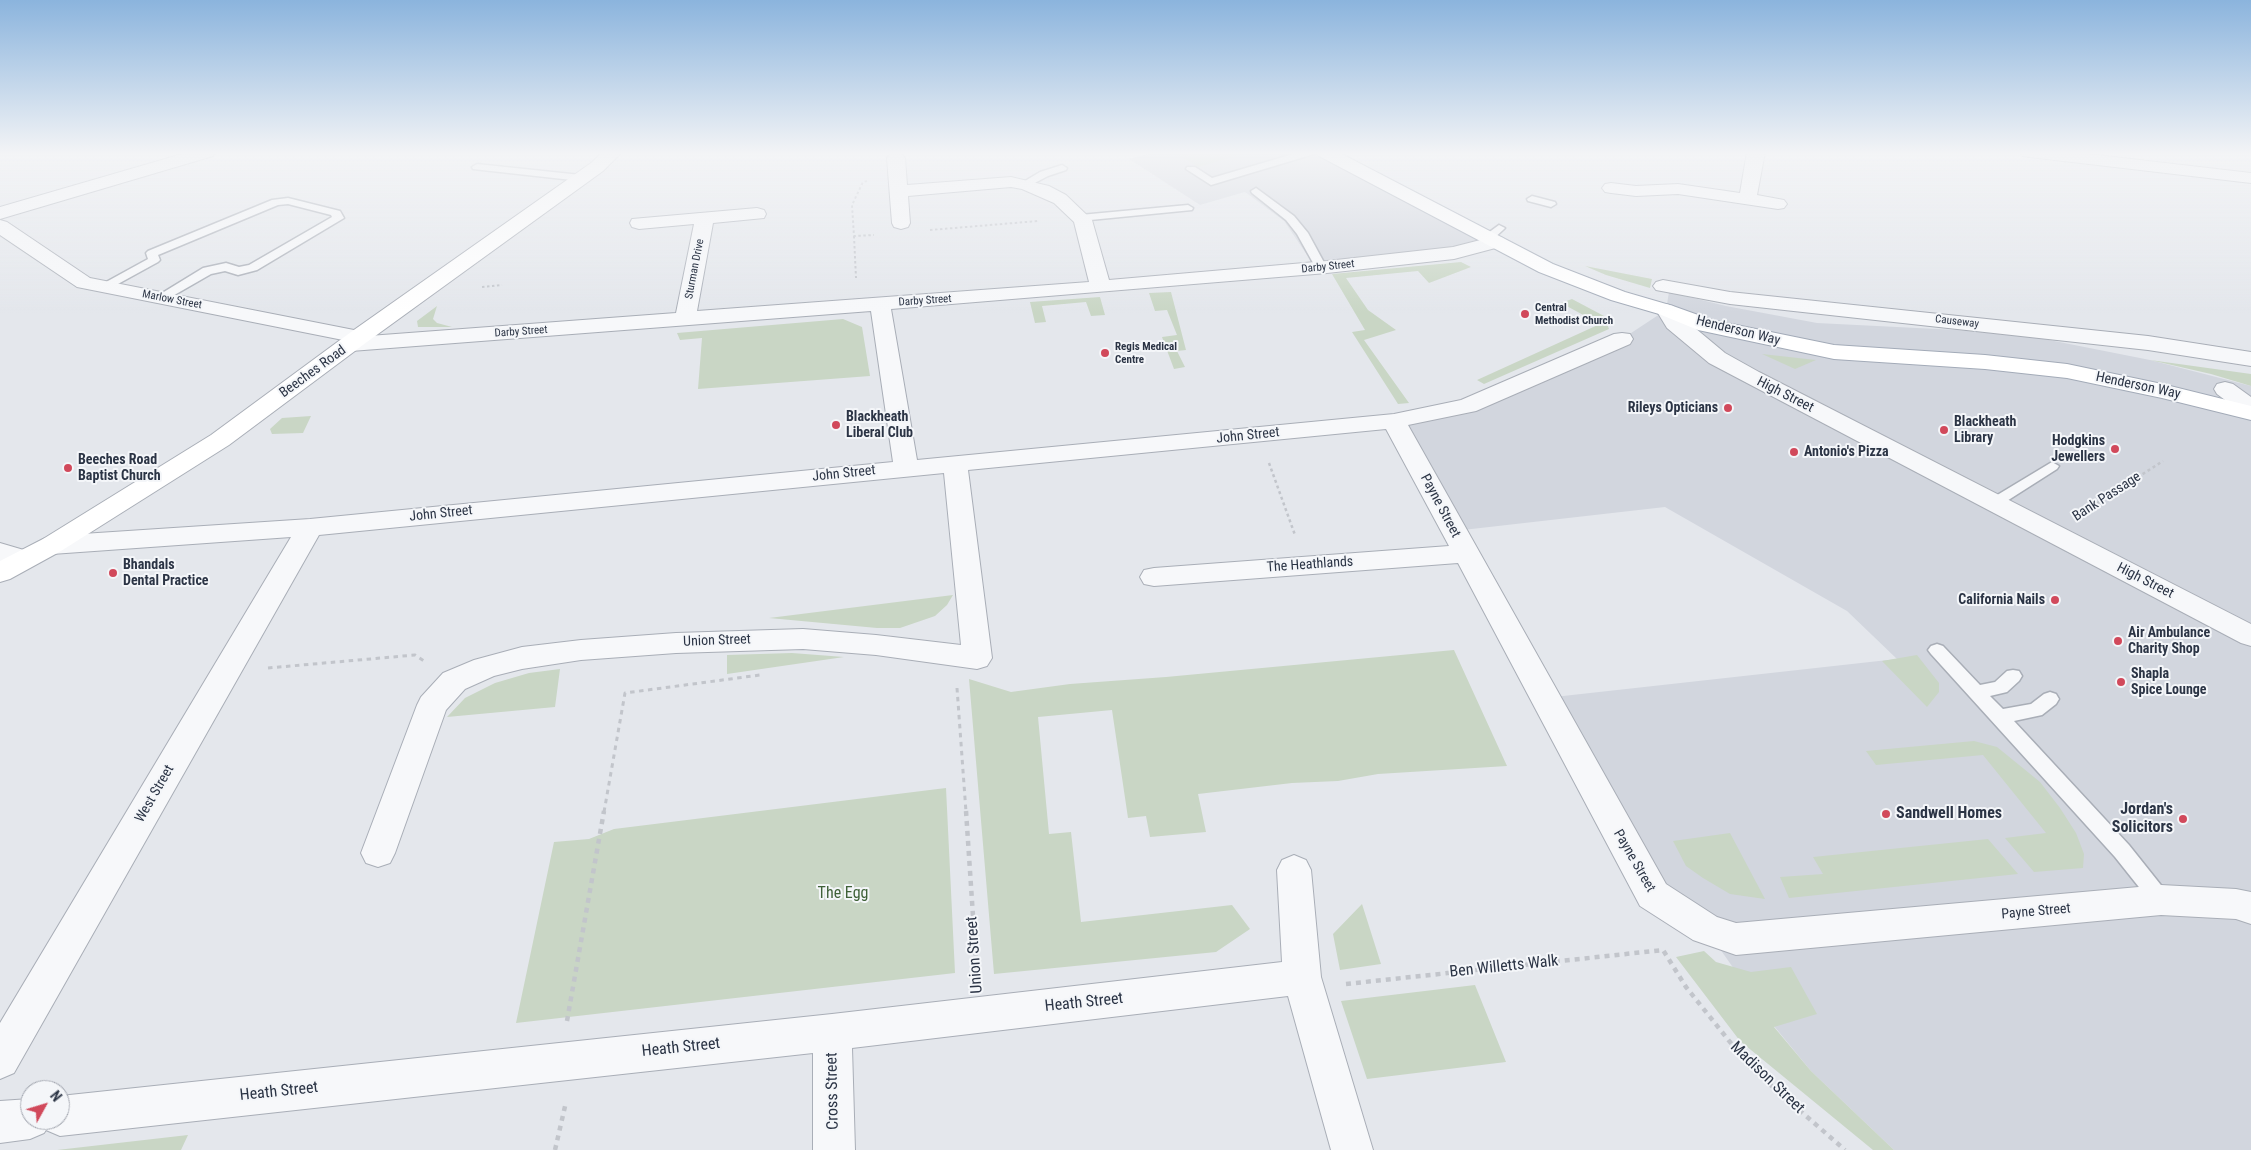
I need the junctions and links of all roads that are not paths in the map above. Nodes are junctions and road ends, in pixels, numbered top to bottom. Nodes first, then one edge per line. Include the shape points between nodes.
1 (25, 206) edge
2 (267, 206) edge
3 (307, 206) edge
4 (543, 206) edge
5 (900, 206) edge
6 (1066, 206) edge
7 (1274, 206) edge
8 (1433, 206) edge
9 (1188, 208) dead end
10 (0, 213) edge
11 (758, 214) dead end
12 (1080, 218) junction
13 (704, 219) junction
14 (639, 223) dead end
15 (901, 223) dead end
16 (0, 226) edge
17 (1494, 236) junction
18 (1324, 267) junction
19 (1663, 286) dead end
20 (103, 287) junction
21 (1101, 287) junction
22 (160, 298) junction
23 (880, 304) junction
24 (1666, 310) junction
25 (685, 319) junction
26 (1622, 339) dead end
27 (355, 341) junction
28 (2251, 359) edge
29 (2225, 389) junction
30 (2251, 396) edge
31 (2251, 404) edge
32 (2251, 414) edge
33 (1394, 421) junction
34 (955, 463) junction
35 (2052, 466) dead end
36 (906, 468) junction
37 (1994, 503) junction
38 (310, 527) junction
39 (52, 545) junction
40 (1466, 554) junction
41 (12, 555) edge
42 (0, 573) edge
43 (1154, 577) dead end
44 (2251, 636) edge
45 (1937, 650) dead end
46 (2013, 676) dead end
47 (1976, 693) junction
48 (2050, 700) dead end
49 (1998, 716) junction
50 (378, 853) dead end
51 (1294, 870) dead end
52 (2161, 900) junction
53 (2251, 908) edge
54 (1302, 977) junction
55 (832, 1032) junction
56 (0, 1060) edge
57 (70, 1115) edge
58 (20, 1120) edge
59 (0, 1122) edge
60 (834, 1150) edge
61 (1352, 1150) edge

1 - 10 street
2 - 20 lane via 152,253 154,260
3 - 22 lane via 336,213 338,218 253,268 238,271 226,267 208,271
4 - 27 main road, Beeches Road
5 - 15 street
6 - 12 street
7 - 18 lane via 1290,218
8 - 17 main road
9 - 12 lane
11 - 13 street, Sturman Drive
12 - 21 street
13 - 14 street, Sturman Drive
13 - 25 street, Sturman Drive
16 - 20 street, Marlow Street via 84,283
17 - 18 street, Darby Street via 1454,253
17 - 24 main road via 1546,268 1618,296
18 - 21 street, Darby Street
19 - 28 street, Causeway via 1730,298 2138,342
20 - 22 street, Marlow Street
21 - 23 street, Darby Street
22 - 27 street, Marlow Street
23 - 25 street, Darby Street
23 - 36 street
24 - 29 main road, Henderson Way via 1790,334 1866,343 1931,341 2039,351 2152,371
24 - 32 main road, Henderson Way via 1706,325 1834,352 2067,371
24 - 37 street, High Street via 1674,323 1717,358
25 - 27 street, Darby Street
26 - 33 street, John Street via 1468,406
27 - 39 main road, Beeches Road via 220,440
29 - 30 main road, Henderson Way
29 - 31 street, Henderson Way via 2240,401
33 - 34 street, John Street
33 - 40 street, Payne Street
34 - 36 street, John Street
34 - 50 street, Union Street via 977,658 803,639 676,642 522,658 485,668 454,681 432,704
35 - 37 lane
36 - 38 street, John Street
37 - 44 street, High Street
38 - 39 street, John Street
38 - 56 street, West Street
39 - 41 main road, Beeches Road
40 - 43 street, The Heathlands
40 - 52 street, Payne Street via 1653,895 1706,929 1736,939
41 - 42 main road, Beeches Road
45 - 47 lane
46 - 47 lane via 2001,687
47 - 49 lane
48 - 49 lane via 2036,710
49 - 52 lane via 2122,851
51 - 54 street
52 - 53 street, Payne Street via 2236,904
54 - 55 street, Heath Street
54 - 61 street
55 - 57 street, Heath Street
55 - 60 street, Cross Street
58 - 59 street

